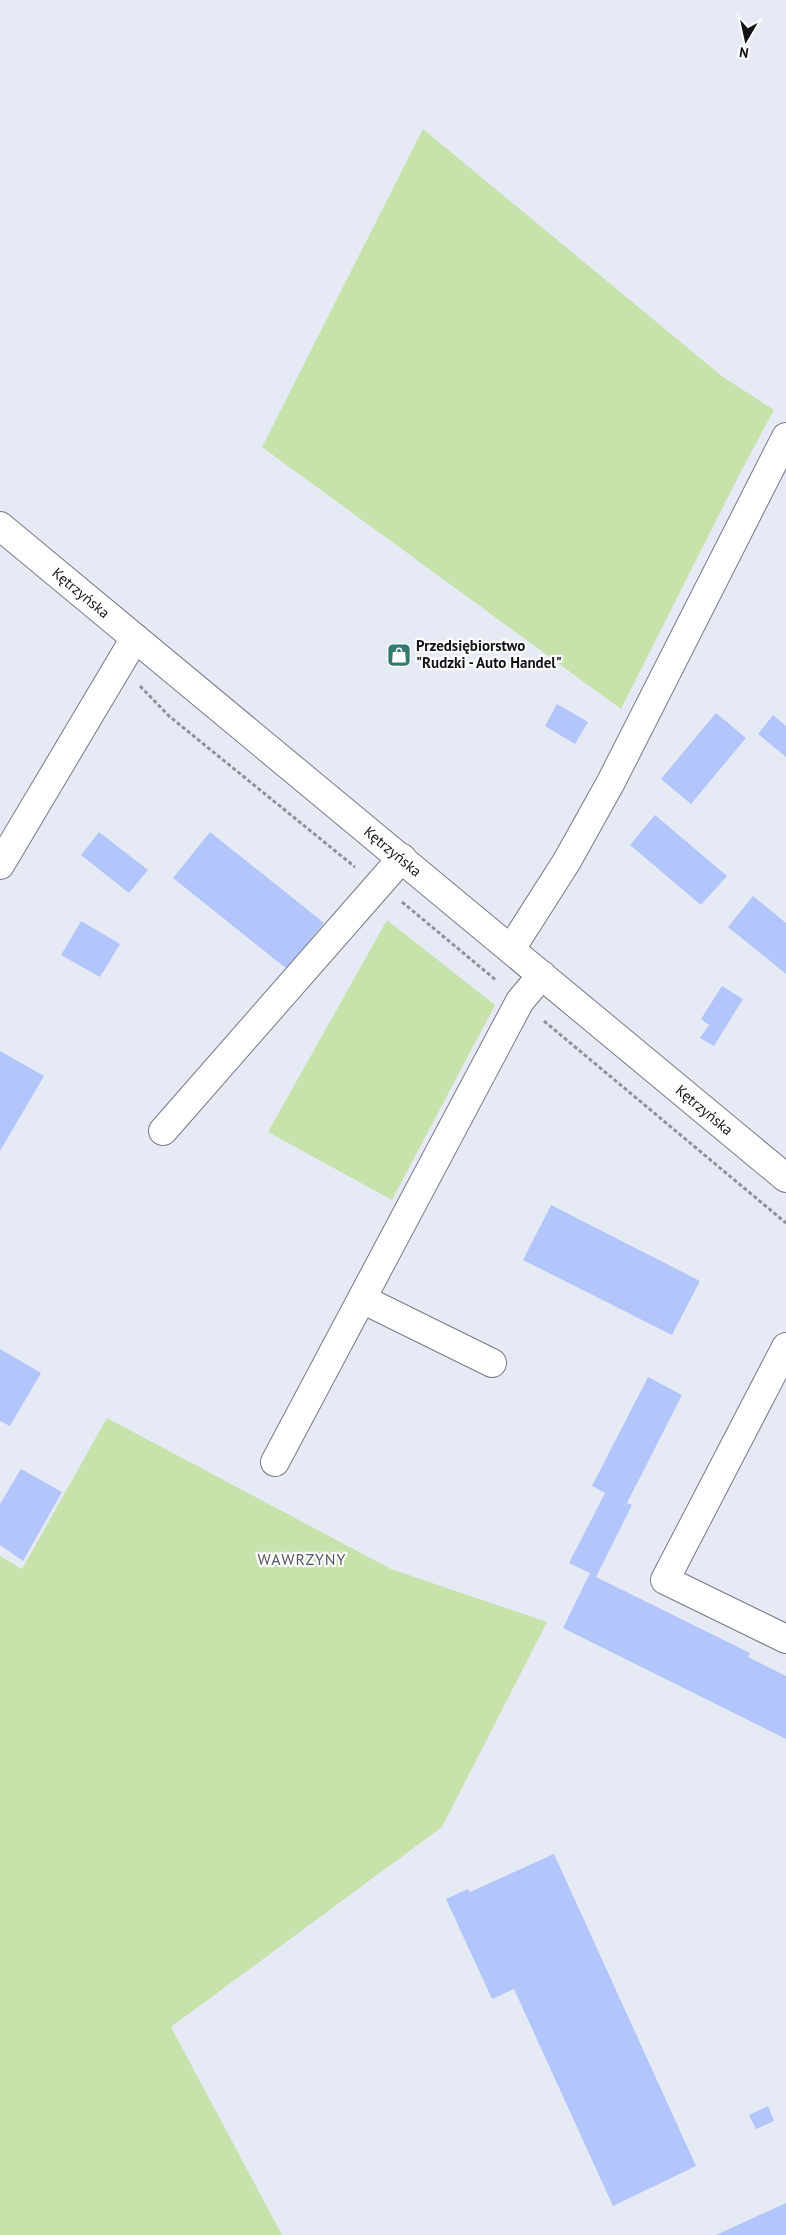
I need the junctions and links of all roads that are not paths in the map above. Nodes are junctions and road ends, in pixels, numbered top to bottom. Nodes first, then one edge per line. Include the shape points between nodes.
1 (786, 437) edge
2 (0, 526) edge
3 (135, 638) junction
4 (402, 858) junction
5 (0, 865) edge
6 (511, 949) junction
7 (542, 975) junction
8 (163, 1131) dead end
9 (786, 1178) edge
10 (362, 1299) junction
11 (786, 1347) edge
12 (492, 1363) dead end
13 (275, 1462) dead end
14 (786, 1639) edge

1 - 6 main road via 610,782 567,861
2 - 3 main road, Kętrzyńska
3 - 4 main road, Kętrzyńska
3 - 5 main road
4 - 6 main road, Kętrzyńska
4 - 8 main road
6 - 7 main road, Kętrzyńska
7 - 9 main road, Kętrzyńska
7 - 10 main road via 520,1001
10 - 12 main road
10 - 13 main road
11 - 14 main road via 665,1580

